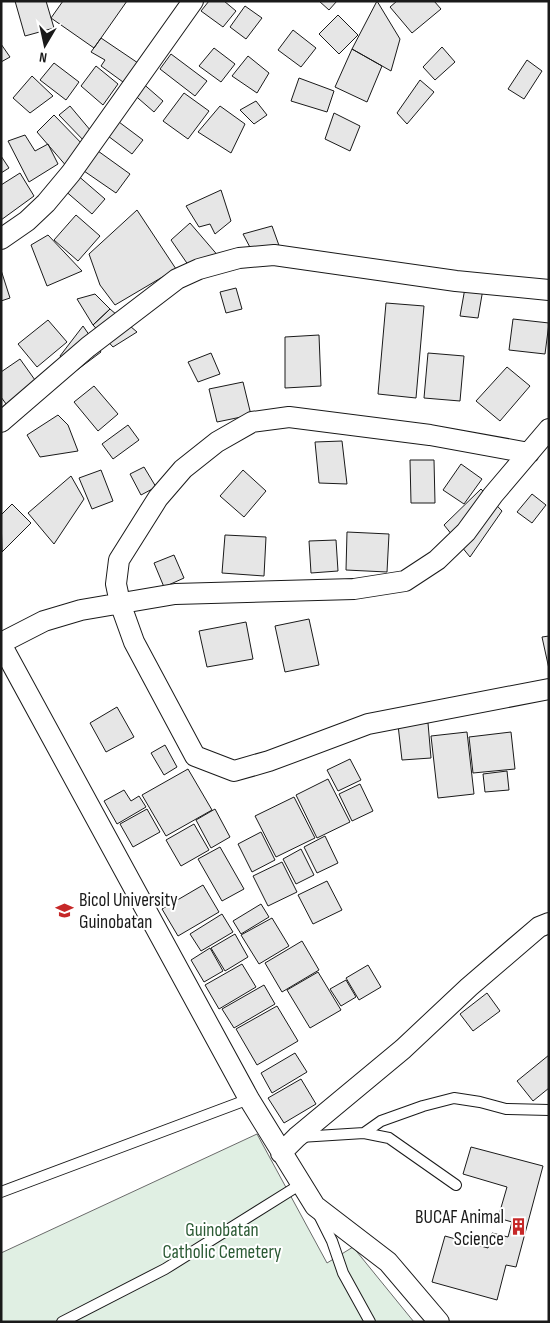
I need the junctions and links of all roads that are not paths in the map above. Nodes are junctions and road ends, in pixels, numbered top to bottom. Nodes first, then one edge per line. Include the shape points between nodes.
1 (193, 1) edge
2 (1, 239) edge
3 (549, 290) edge
4 (1, 422) edge
5 (549, 429) edge
6 (529, 453) junction
7 (120, 603) junction
8 (1, 644) edge
9 (549, 689) edge
10 (549, 923) edge
11 (249, 1099) junction
12 (549, 1110) edge
13 (364, 1133) junction
14 (297, 1137) junction
15 (281, 1153) junction
16 (301, 1184) junction
17 (456, 1185) dead end
18 (1, 1192) edge
19 (315, 1206) junction
20 (62, 1322) edge
21 (370, 1322) edge
22 (439, 1322) edge

1 - 2 street via 71,173 27,221
3 - 4 street via 456,281 274,255 239,258 177,279 88,347
5 - 6 street
6 - 7 street via 466,532 437,560 405,581 354,589 175,594
6 - 7 street via 430,435 289,418 252,422 217,442 183,469 158,498 119,560 116,584
7 - 8 street via 44,621
7 - 9 street via 134,642 195,756 234,770 269,761 368,724
8 - 11 street
10 - 14 street via 475,981 403,1049
11 - 15 street
11 - 18 lane
12 - 13 lane via 506,1109 454,1098 381,1121
13 - 14 lane
13 - 17 lane via 389,1138
14 - 15 street
15 - 16 street
16 - 19 street
16 - 20 lane via 165,1269
19 - 21 lane via 343,1273
19 - 22 street via 388,1262

